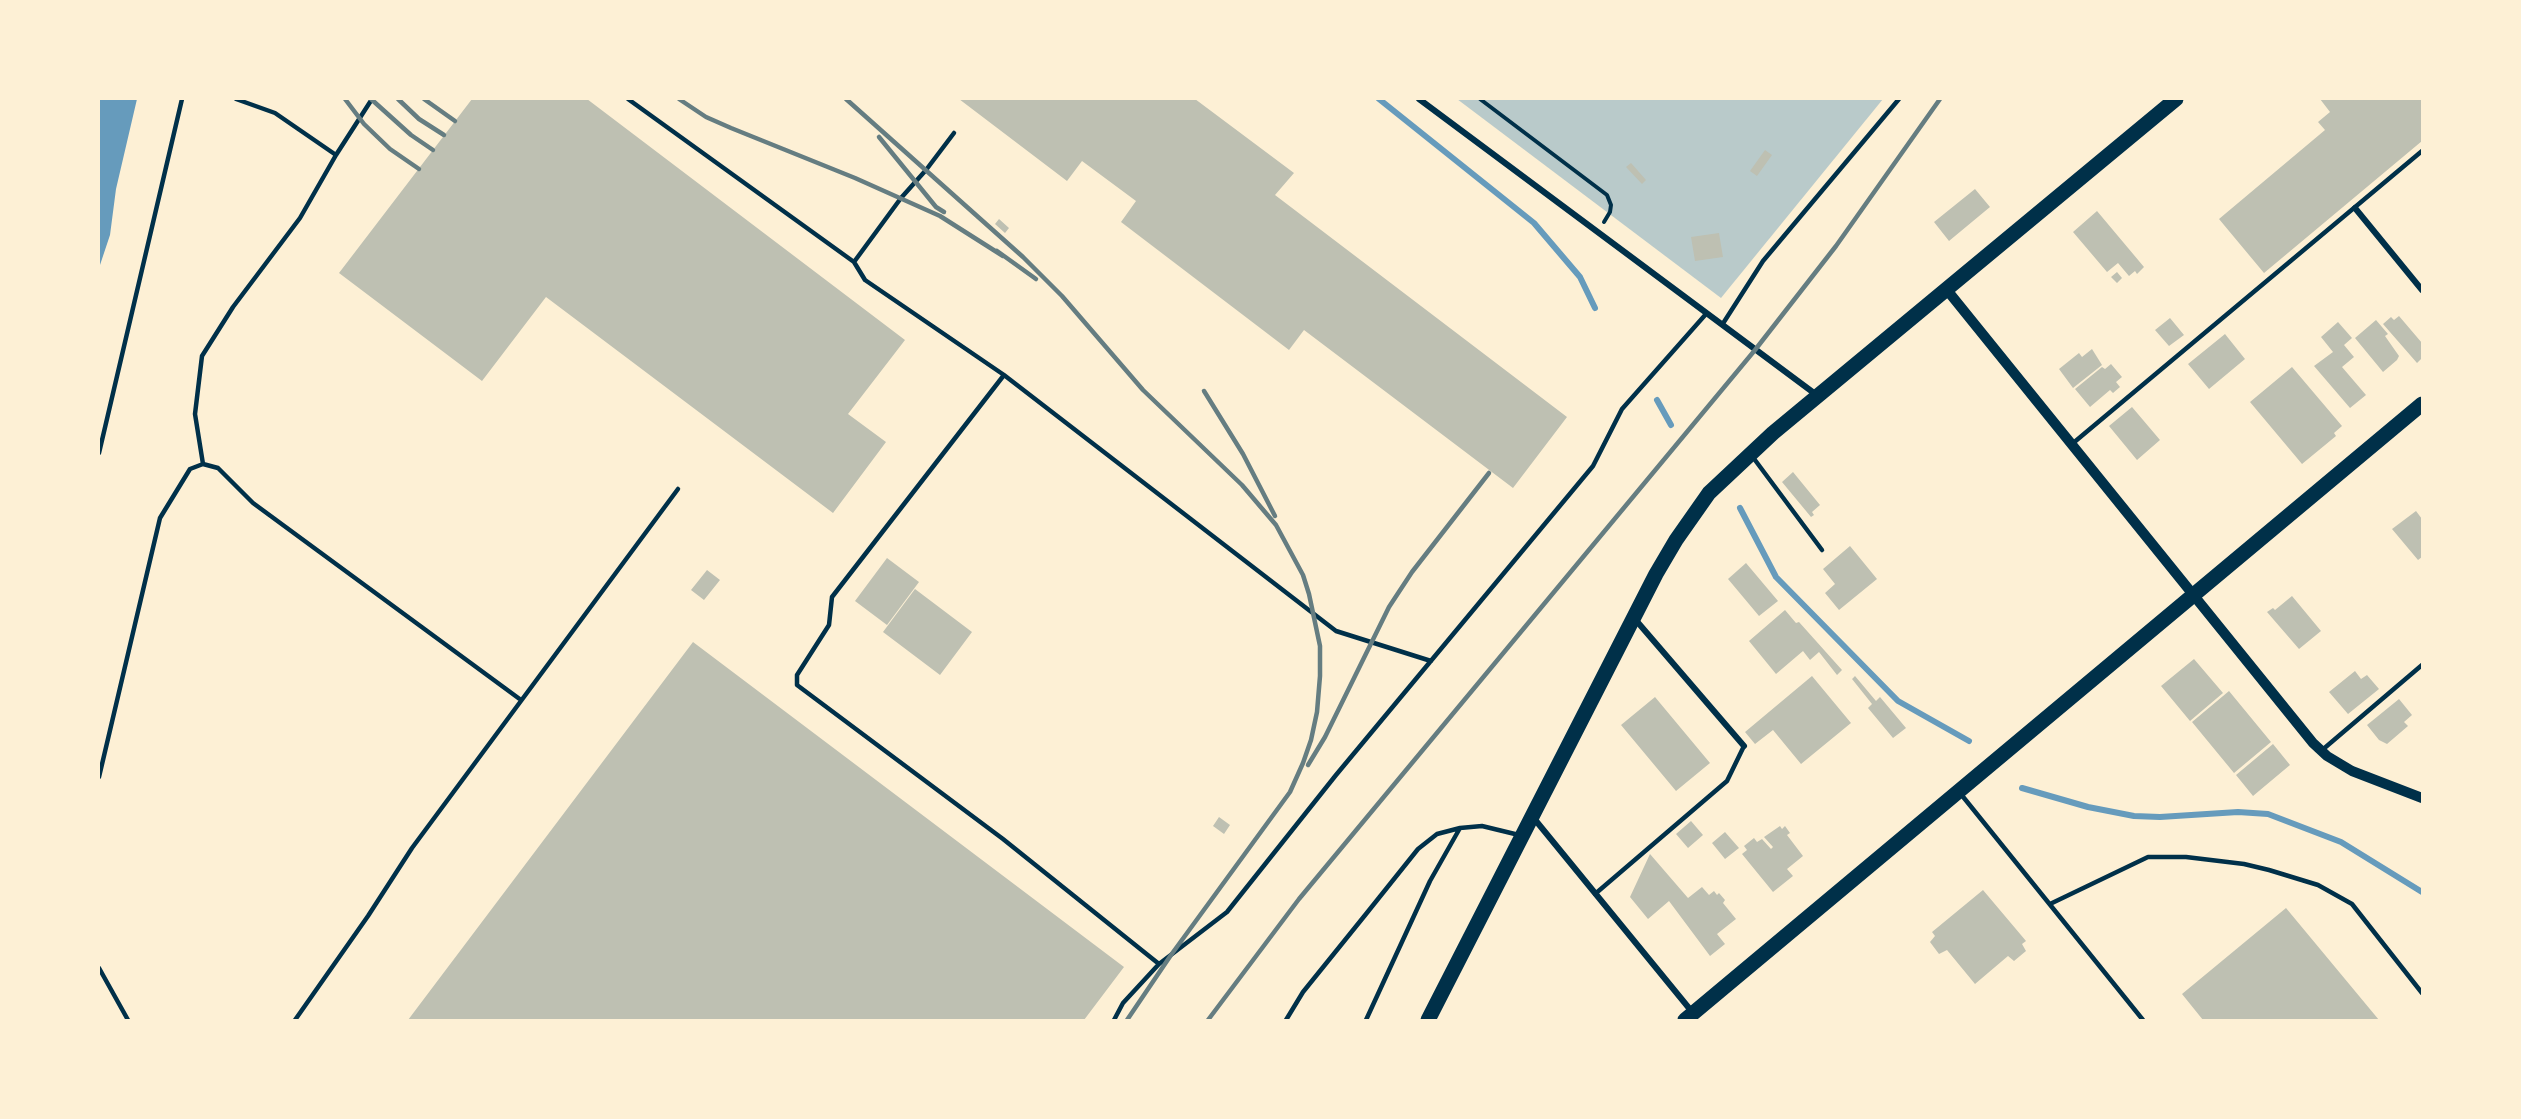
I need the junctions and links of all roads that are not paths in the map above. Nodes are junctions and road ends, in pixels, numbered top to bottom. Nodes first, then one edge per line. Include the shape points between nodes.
1 (182, 99) edge
2 (236, 99) edge
3 (372, 99) edge
4 (628, 99) edge
5 (1419, 99) edge
6 (1899, 99) edge
7 (2176, 99) edge
8 (954, 134) dead end
9 (2422, 151) edge
10 (336, 155) junction
11 (2355, 208) junction
12 (854, 262) junction
13 (1947, 290) junction
14 (2422, 290) edge
15 (1706, 314) junction
16 (1722, 325) junction
17 (1004, 375) junction
18 (1818, 396) junction
19 (2422, 404) edge
20 (2071, 444) junction
21 (99, 453) edge
22 (1750, 453) junction
23 (203, 464) junction
24 (678, 489) dead end
25 (1822, 550) dead end
26 (2193, 594) junction
27 (1633, 618) junction
28 (1431, 661) junction
29 (2422, 665) edge
30 (521, 700) junction
31 (1744, 746) joint
32 (2321, 751) junction
33 (99, 777) edge
34 (1958, 791) junction
35 (2422, 798) edge
36 (1532, 816) junction
37 (1460, 828) junction
38 (1522, 836) junction
39 (1595, 894) junction
40 (2050, 904) junction
41 (1159, 964) junction
42 (99, 968) edge
43 (2422, 993) edge
44 (1687, 1018) edge
45 (128, 1020) edge
46 (295, 1020) edge
47 (1114, 1020) edge
48 (1286, 1020) edge
49 (1366, 1020) edge
50 (1428, 1020) edge
51 (2143, 1020) edge

1 - 21 lane
2 - 10 lane via 275,113
3 - 10 lane
4 - 12 lane
5 - 15 street
6 - 16 lane via 1763,261
7 - 13 main road
8 - 12 lane
9 - 11 lane
10 - 23 lane via 300,218 233,307 202,356 195,414
11 - 14 street
11 - 20 lane
12 - 17 lane via 865,280
13 - 18 main road
13 - 20 street
15 - 16 street
15 - 28 lane via 1622,409 1593,466
16 - 18 street
17 - 28 lane via 1336,631
17 - 41 lane via 832,597 829,625 797,675 797,685 1003,839
18 - 22 main road
19 - 26 main road
20 - 26 street
22 - 25 lane
22 - 27 main road via 1690,518
23 - 30 lane via 218,468 253,503
23 - 33 lane via 190,469 160,519
24 - 30 lane
26 - 32 street
26 - 34 main road
27 - 31 street
27 - 36 main road
28 - 41 lane via 1227,912
29 - 32 lane
30 - 46 lane via 412,848
31 - 39 lane via 1727,782
32 - 35 street via 2352,771
34 - 40 lane
34 - 44 main road
36 - 38 main road
36 - 39 street
37 - 38 lane via 1482,826
37 - 48 lane via 1437,834 1418,849 1303,992
37 - 49 lane via 1430,881
38 - 50 main road
39 - 44 street
40 - 43 lane via 2148,857 2244,864 2318,885 2352,904
40 - 51 lane
41 - 47 lane via 1123,1003
42 - 45 lane

